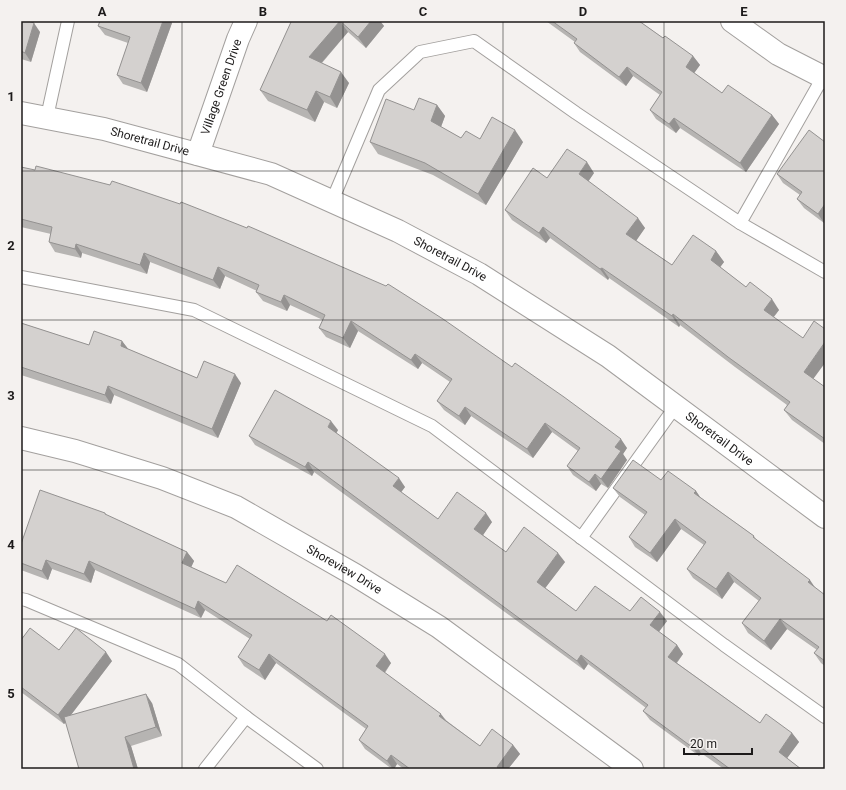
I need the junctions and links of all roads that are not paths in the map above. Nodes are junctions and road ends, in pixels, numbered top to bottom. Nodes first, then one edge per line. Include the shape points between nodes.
1 (68, 21) edge
2 (246, 21) edge
3 (732, 21) edge
4 (824, 77) edge
5 (21, 113) edge
6 (47, 117) junction
7 (198, 154) junction
8 (332, 202) junction
9 (740, 223) junction
10 (825, 272) edge
11 (21, 277) edge
12 (675, 407) junction
13 (21, 438) edge
14 (825, 517) edge
15 (580, 538) junction
16 (21, 599) edge
17 (246, 717) junction
18 (825, 717) edge
19 (205, 769) edge
20 (317, 769) edge
21 (632, 769) edge

1 - 6 lane
2 - 7 street, Village Green Drive
3 - 4 street via 778,54
4 - 9 lane
5 - 6 street, Shoretrail Drive
6 - 7 street, Shoretrail Drive
7 - 8 street, Shoretrail Drive via 270,174
8 - 9 lane via 379,90 420,52 474,41
8 - 12 street, Shoretrail Drive via 398,231 479,274 608,356
9 - 10 lane
11 - 15 lane via 194,310 432,426
12 - 14 street, Shoretrail Drive
12 - 15 lane
13 - 21 street, Shoreview Drive via 75,451 162,478 236,508 355,575 439,627
15 - 18 lane
16 - 17 lane via 178,664
17 - 19 lane
17 - 20 lane

